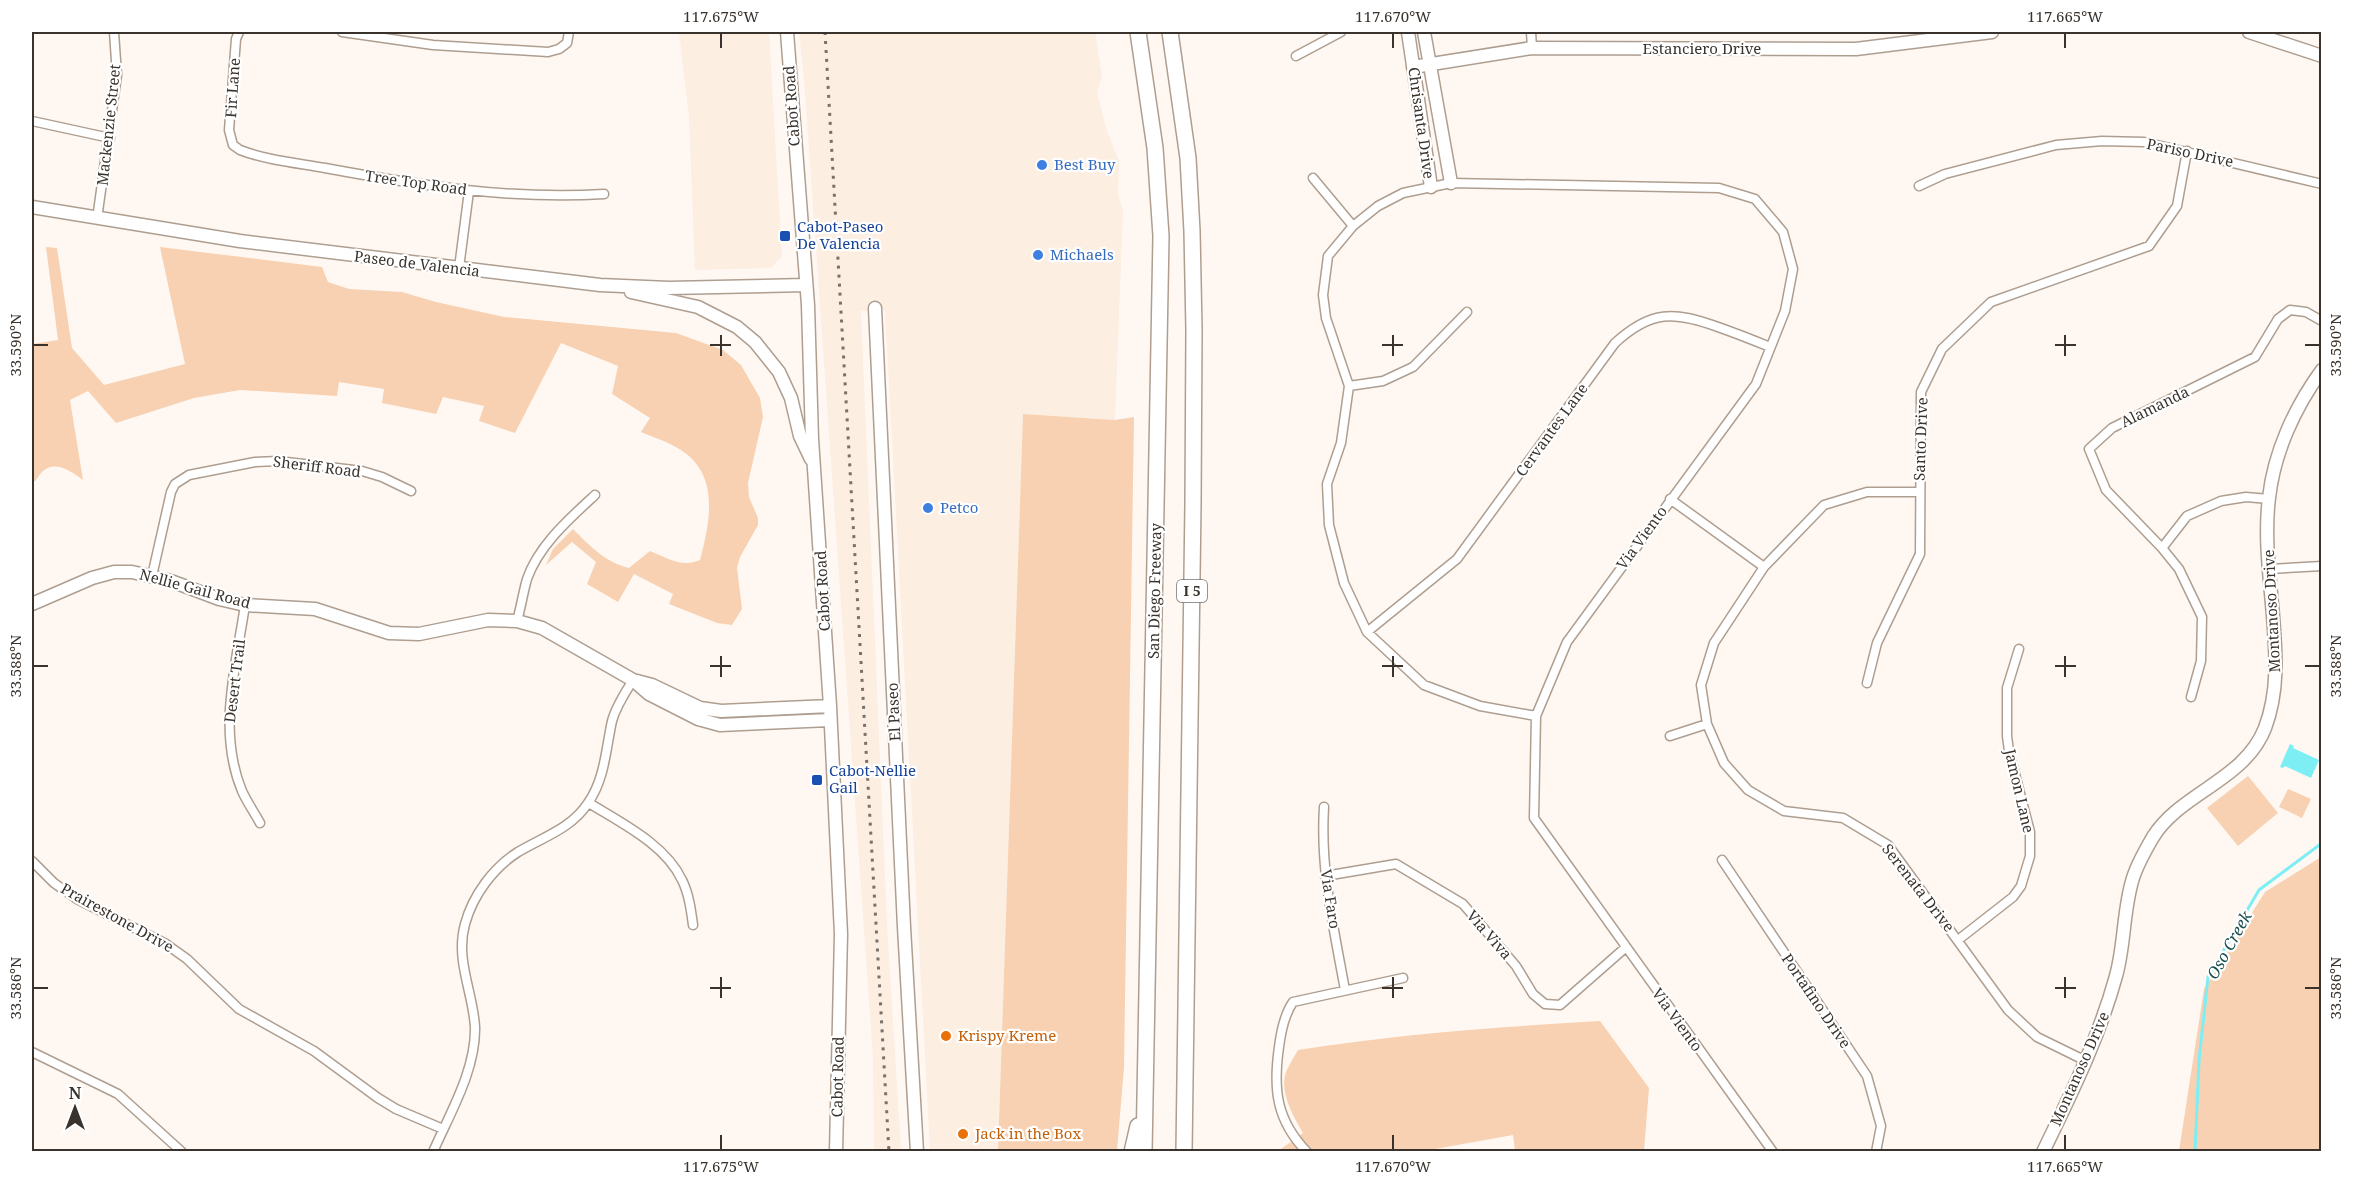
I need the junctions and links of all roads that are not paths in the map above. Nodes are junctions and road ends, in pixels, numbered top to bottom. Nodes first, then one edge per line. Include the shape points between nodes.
1 (114, 32) edge
2 (240, 32) edge
3 (342, 32) edge
4 (569, 32) edge
5 (787, 32) edge
6 (1138, 32) edge
7 (1170, 32) edge
8 (1341, 32) edge
9 (1408, 32) edge
10 (1424, 32) edge
11 (1531, 32) edge
12 (1992, 32) edge
13 (2249, 32) edge
14 (1975, 33) edge
15 (1532, 48) junction
16 (1296, 56) dead end
17 (2322, 56) edge
18 (1429, 65) junction
19 (1413, 68) junction
20 (32, 121) edge
21 (110, 138) junction
22 (233, 145) joint
23 (2187, 151) junction
24 (1313, 178) dead end
25 (1451, 183) junction
26 (2322, 184) edge
27 (1919, 186) dead end
28 (1431, 187) junction
29 (469, 191) junction
30 (604, 194) dead end
31 (32, 207) edge
32 (98, 219) junction
33 (1353, 226) junction
34 (459, 268) junction
35 (600, 285) junction
36 (805, 285) junction
37 (875, 308) dead end
38 (1467, 312) dead end
39 (2322, 321) edge
40 (1770, 347) junction
41 (2322, 370) edge
42 (1349, 386) junction
43 (813, 464) junction
44 (411, 491) dead end
45 (1919, 492) junction
46 (595, 495) dead end
47 (1670, 499) junction
48 (2269, 499) junction
49 (2163, 548) junction
50 (2322, 566) edge
51 (1764, 567) junction
52 (2270, 569) junction
53 (152, 576) junction
54 (32, 604) edge
55 (245, 605) junction
56 (517, 621) junction
57 (1367, 632) junction
58 (2019, 649) dead end
59 (633, 680) junction
60 (1867, 684) dead end
61 (2191, 697) dead end
62 (830, 706) junction
63 (1536, 716) junction
64 (830, 720) junction
65 (1707, 724) junction
66 (1670, 736) dead end
67 (589, 802) junction
68 (1324, 807) dead end
69 (260, 823) dead end
70 (1722, 860) dead end
71 (32, 861) edge
72 (1324, 876) junction
73 (693, 925) dead end
74 (1958, 940) junction
75 (1625, 948) junction
76 (1403, 978) dead end
77 (1345, 990) junction
78 (32, 1052) edge
79 (2086, 1061) junction
80 (1143, 1106) junction
81 (443, 1129) junction
82 (182, 1152) edge
83 (433, 1152) edge
84 (836, 1152) edge
85 (917, 1152) edge
86 (1132, 1152) edge
87 (1144, 1152) edge
88 (1184, 1152) edge
89 (1307, 1152) edge
90 (1773, 1152) edge
91 (1876, 1152) edge
92 (2043, 1152) edge

1 - 21 street, Mackenzie Street via 117,75
2 - 22 street, Fir Lane via 236,39 230,130
3 - 4 street via 433,45 548,52 567,43
5 - 36 street, Cabot Road
6 - 80 highway, San Diego Freeway / I 5 via 1155,148 1161,236
7 - 88 highway, I 5 via 1188,158 1194,330
8 - 16 street
9 - 19 street, Chrisanta Drive
10 - 18 street, Chrisanta Drive
11 - 15 street
12 - 14 street, Estanciero Drive
13 - 17 street
14 - 15 street, Estanciero Drive via 1856,49
15 - 18 street, Estanciero Drive
18 - 19 street, Estanciero Drive
18 - 25 street, Chrisanta Drive
19 - 28 street, Chrisanta Drive
20 - 21 street
21 - 32 street, Mackenzie Street
22 - 29 street, Tree Top Road via 248,153
23 - 26 street, Pariso Drive
23 - 27 street, Pariso Drive via 2144,142 2056,145 1945,174
23 - 45 street, Santo Drive via 2177,206 2149,246 1990,302 1942,349 1921,392
24 - 33 street
25 - 28 street, Via Viento
25 - 40 street, Via Viento via 1719,188 1755,199 1783,232 1793,269 1785,311
28 - 33 street, Chrisanta Drive via 1403,193
29 - 30 street, Tree Top Road
29 - 34 street
31 - 32 street, Paseo de Valencia
32 - 34 street, Paseo de Valencia
33 - 42 street, Chrisanta Drive via 1328,256 1323,295 1326,318
34 - 35 street, Paseo de Valencia
35 - 36 street, Paseo de Valencia
35 - 43 street via 698,307 737,327 755,342 779,372
36 - 43 street, Cabot Road
37 - 85 street, El Paseo
38 - 42 street via 1413,367 1383,381
39 - 49 street, Alamanda via 2306,312 2290,310 2278,319 2255,357 2112,428 2089,449 2106,490
40 - 47 street, Via Viento via 1756,384
40 - 57 street, Cervantes Lane via 1688,316 1667,315 1631,329 1457,560
41 - 48 street, Montanoso Drive via 2292,420 2278,453
42 - 57 street, Chrisanta Drive via 1341,443 1327,484 1329,525 1344,583
43 - 62 street, Cabot Road
44 - 53 street, Sheriff Road via 362,471 278,461 189,475 175,483 171,492
45 - 51 street, Serenata Drive via 1867,492 1824,505
45 - 60 street, Santo Drive via 1920,554 1878,643
46 - 56 street via 549,542 537,560
47 - 51 street
47 - 63 street, Via Viento via 1567,642
48 - 49 street via 2221,501 2187,516
48 - 52 street, Montanoso Drive
49 - 61 street via 2179,569 2202,617 2200,660
50 - 52 street
51 - 65 street, Serenata Drive via 1714,643 1701,685
52 - 79 street, Montanoso Drive via 2277,674 2265,730 2248,755 2180,808 2154,835 2133,877 2118,971 2106,1014
53 - 54 street, Nellie Gail Road via 132,572 92,578
53 - 55 street, Nellie Gail Road
55 - 56 street, Nellie Gail Road via 315,609 389,633 419,634 488,620
55 - 69 street, Desert Trail via 229,732 235,772
56 - 59 street, Nellie Gail Road via 542,628
57 - 63 street, Chrisanta Drive via 1424,685 1480,706
58 - 74 street, Jamon Lane via 2007,688 2007,736 2030,832 2030,856 2021,886 2013,897
59 - 62 street, Nellie Gail Road via 700,708 721,711
59 - 64 street, Nellie Gail Road via 677,711 720,725
59 - 67 street via 613,718 604,765
62 - 64 street, Cabot Road
63 - 75 street, Via Viento via 1534,818
64 - 84 street, Cabot Road via 842,934
65 - 66 street
65 - 74 street, Serenata Drive via 1724,763 1748,790 1784,811 1843,818 1888,845
67 - 73 street via 670,860 689,897
67 - 81 street via 557,833 518,853 493,873 476,897 461,946 474,1044 470,1065
68 - 72 street, Via Faro
70 - 91 street, Portafino Drive via 1867,1076 1881,1126
71 - 81 street, Prairestone Drive via 77,899 166,944 187,959 239,1009 314,1051 396,1109
72 - 75 street, Via Viva via 1396,864 1463,904 1545,1004 1560,1005
72 - 77 street, Via Faro
74 - 79 street, Serenata Drive via 2008,1010 2037,1037
75 - 90 street, Via Viento
76 - 77 street
77 - 89 street via 1293,1002 1282,1029 1275,1076 1281,1111
78 - 82 street via 117,1094
79 - 92 street, Montanoso Drive
80 - 86 highway
80 - 87 highway, San Diego Freeway / I 5
81 - 83 street

